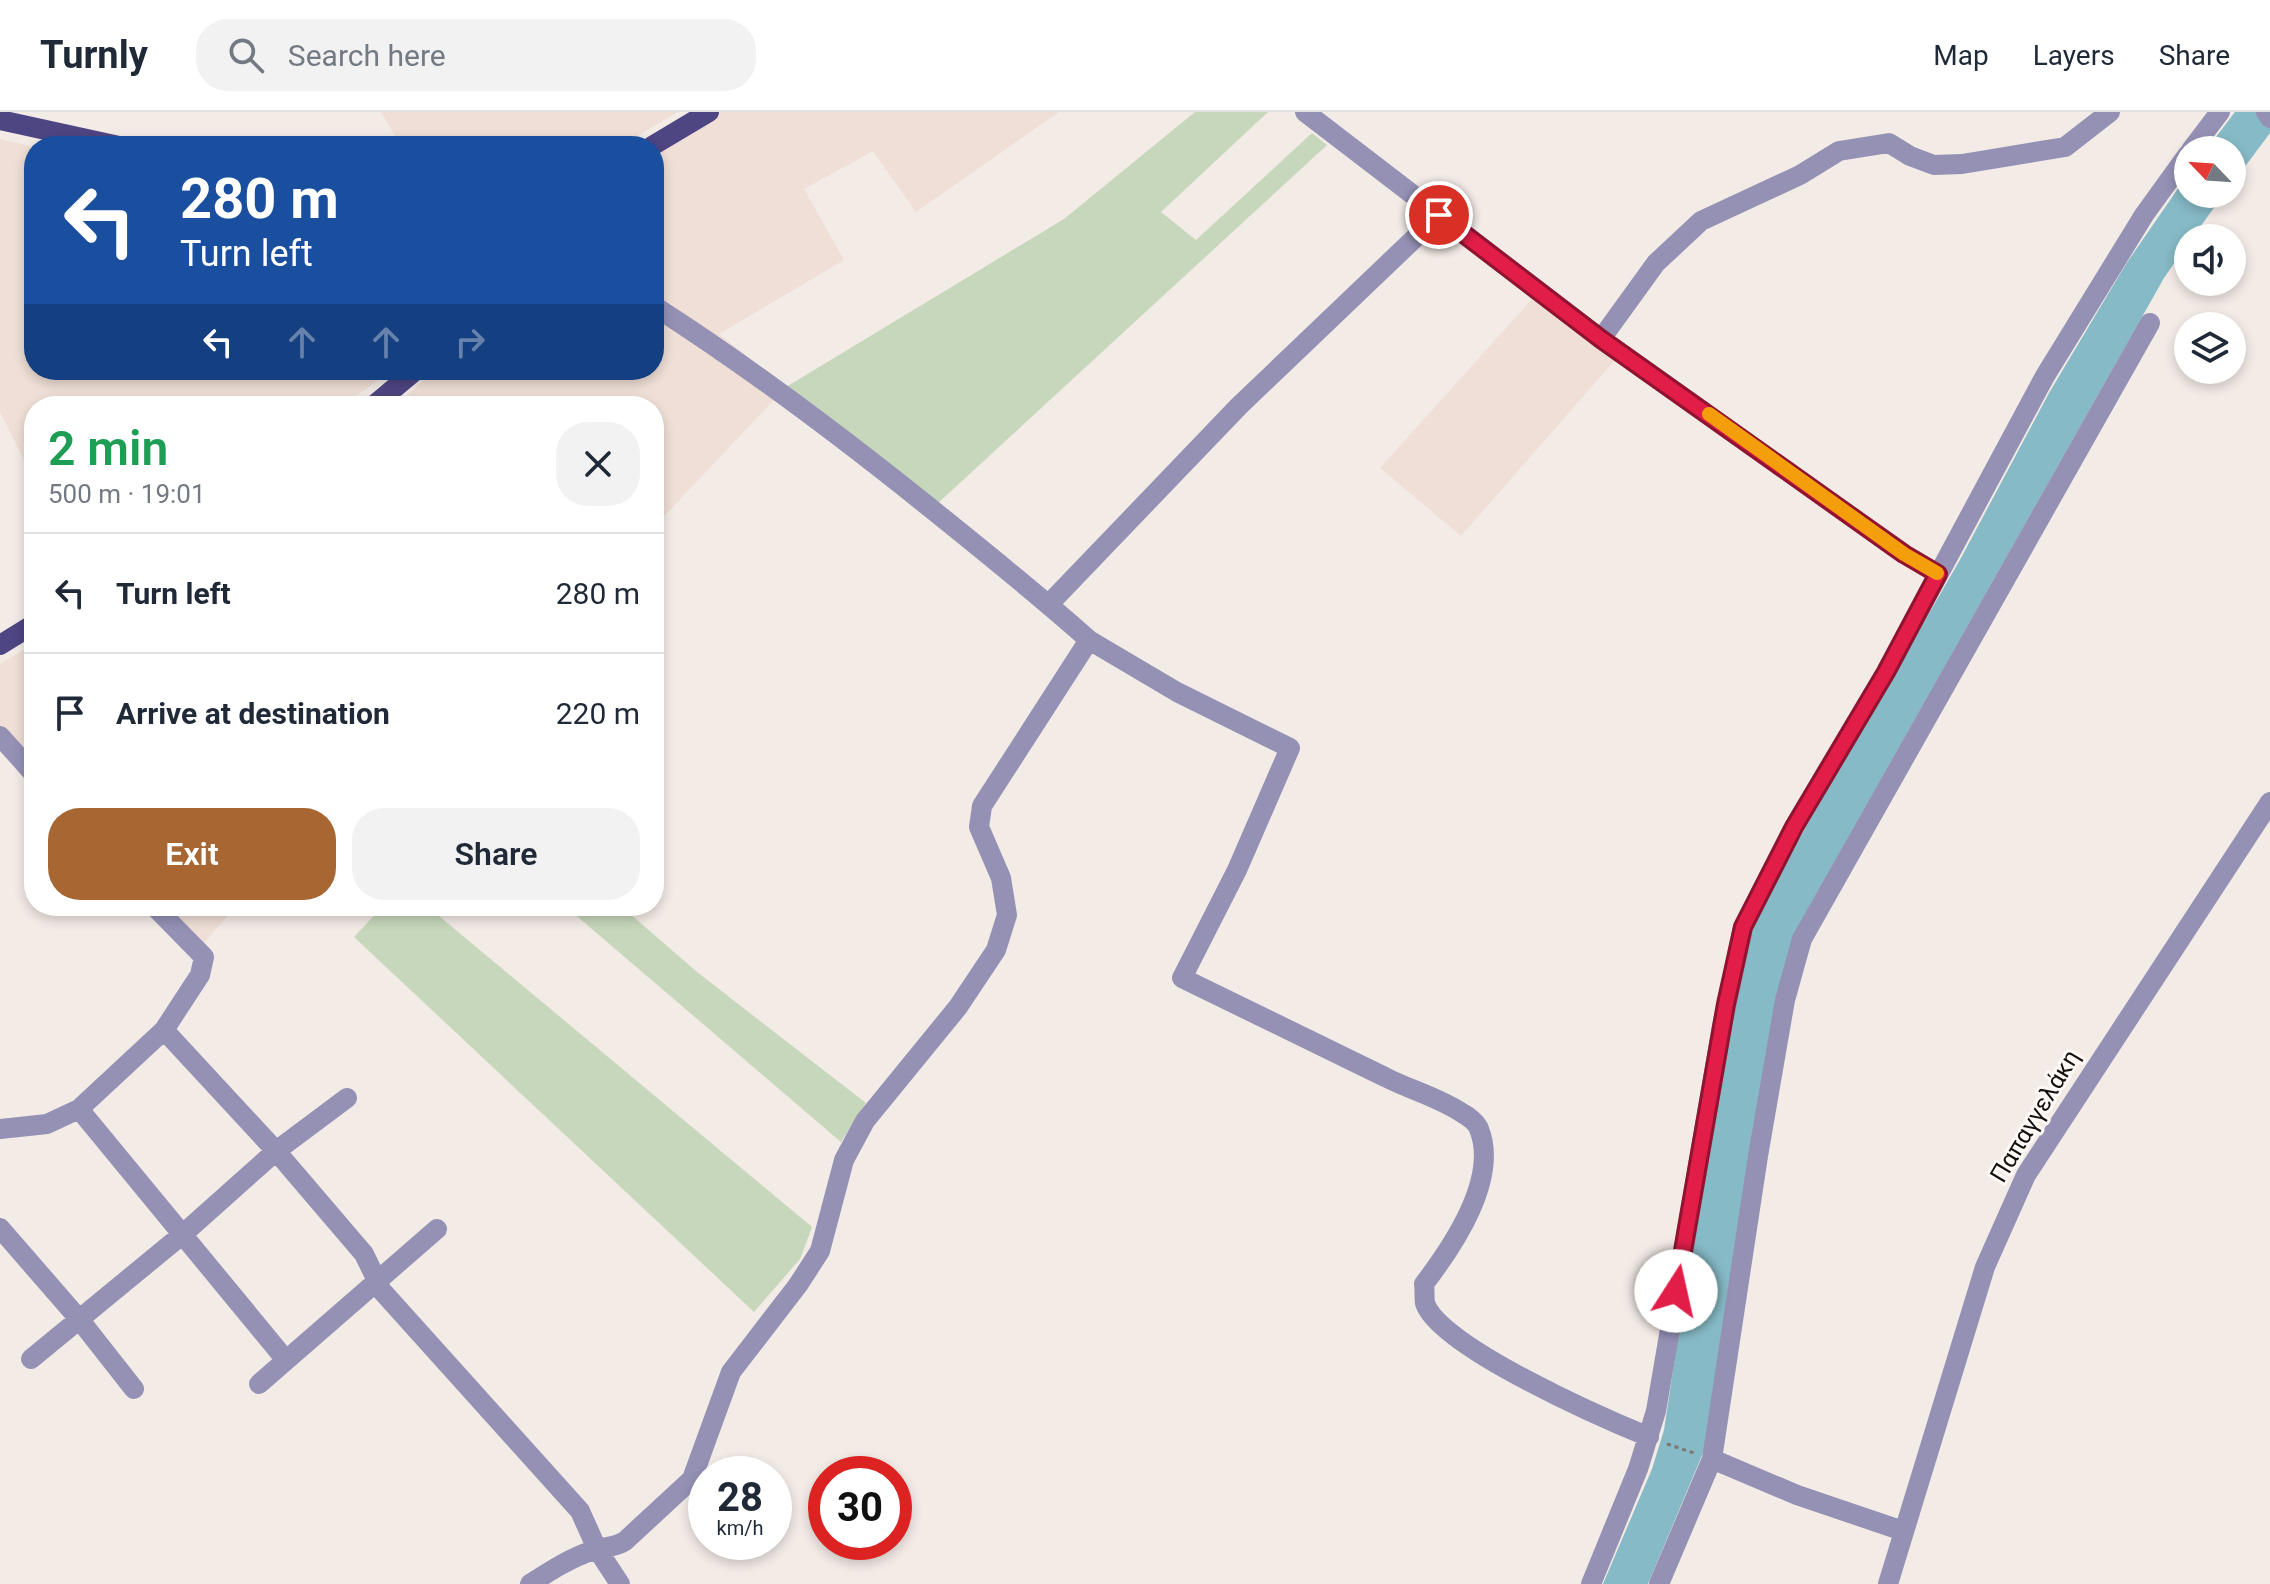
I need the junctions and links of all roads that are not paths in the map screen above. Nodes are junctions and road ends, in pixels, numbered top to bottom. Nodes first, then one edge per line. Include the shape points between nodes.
1 (709, 112) edge
2 (1305, 112) edge
3 (2110, 112) edge
4 (2220, 112) edge
5 (2266, 112) edge
6 (2270, 118) edge
7 (0, 120) edge
8 (73, 136) edge
9 (2201, 136) edge
10 (664, 139) edge
11 (2174, 173) edge
12 (1439, 215) junction
13 (664, 312) edge
14 (2150, 323) dead end
15 (1601, 339) junction
16 (404, 380) edge
17 (385, 396) edge
18 (1938, 574) junction
19 (1049, 604) junction
20 (24, 630) edge
21 (1089, 640) junction
22 (0, 645) edge
23 (0, 736) edge
24 (24, 763) edge
25 (2270, 802) edge
26 (164, 916) edge
27 (164, 1030) junction
28 (347, 1098) dead end
29 (79, 1109) junction
30 (0, 1129) edge
31 (276, 1151) junction
32 (0, 1228) edge
33 (437, 1229) dead end
34 (183, 1234) junction
35 (378, 1280) junction
36 (79, 1319) junction
37 (31, 1359) dead end
38 (285, 1359) junction
39 (259, 1384) dead end
40 (134, 1389) dead end
41 (1649, 1437) junction
42 (1712, 1459) junction
43 (1903, 1531) junction
44 (597, 1549) junction
45 (530, 1584) edge
46 (620, 1584) edge
47 (1591, 1584) edge
48 (1659, 1584) edge
49 (1888, 1584) edge

1 - 10 main road
2 - 12 street
3 - 15 street via 2065,147 1962,164 1934,165 1889,143 1839,151 1701,221 1656,263
4 - 9 street
5 - 6 street
7 - 8 main road
11 - 18 street via 2045,376
12 - 15 street
12 - 19 street via 1239,406
13 - 19 street via 853,446
14 - 42 street via 1802,939 1785,1000
15 - 18 street
16 - 17 main road
18 - 41 street via 1743,927
19 - 21 street
20 - 22 main road
21 - 41 street via 1177,692 1290,748 1182,978 1439,1100 1479,1126 1481,1180 1466,1219 1424,1284 1425,1304 1473,1349 1538,1386
21 - 44 street via 982,806 979,827 1001,878 1007,915 996,950 958,1007 865,1121 844,1160 820,1251 731,1372 692,1479 625,1541
23 - 24 street
25 - 43 street, Παπαγγελάκη via 2026,1175 1985,1267
26 - 27 street via 204,957 200,975
27 - 29 street
27 - 31 street
28 - 31 street
29 - 30 street via 47,1124
29 - 34 street
31 - 34 street
31 - 35 street via 364,1254
32 - 36 street
33 - 35 street
34 - 36 street
34 - 38 street
35 - 38 street
35 - 44 street via 382,1291 580,1511
36 - 37 street
36 - 40 street
38 - 39 street
41 - 47 street
42 - 43 street
42 - 48 street
43 - 49 street, Παπαγγελάκη
44 - 45 street
44 - 46 street

